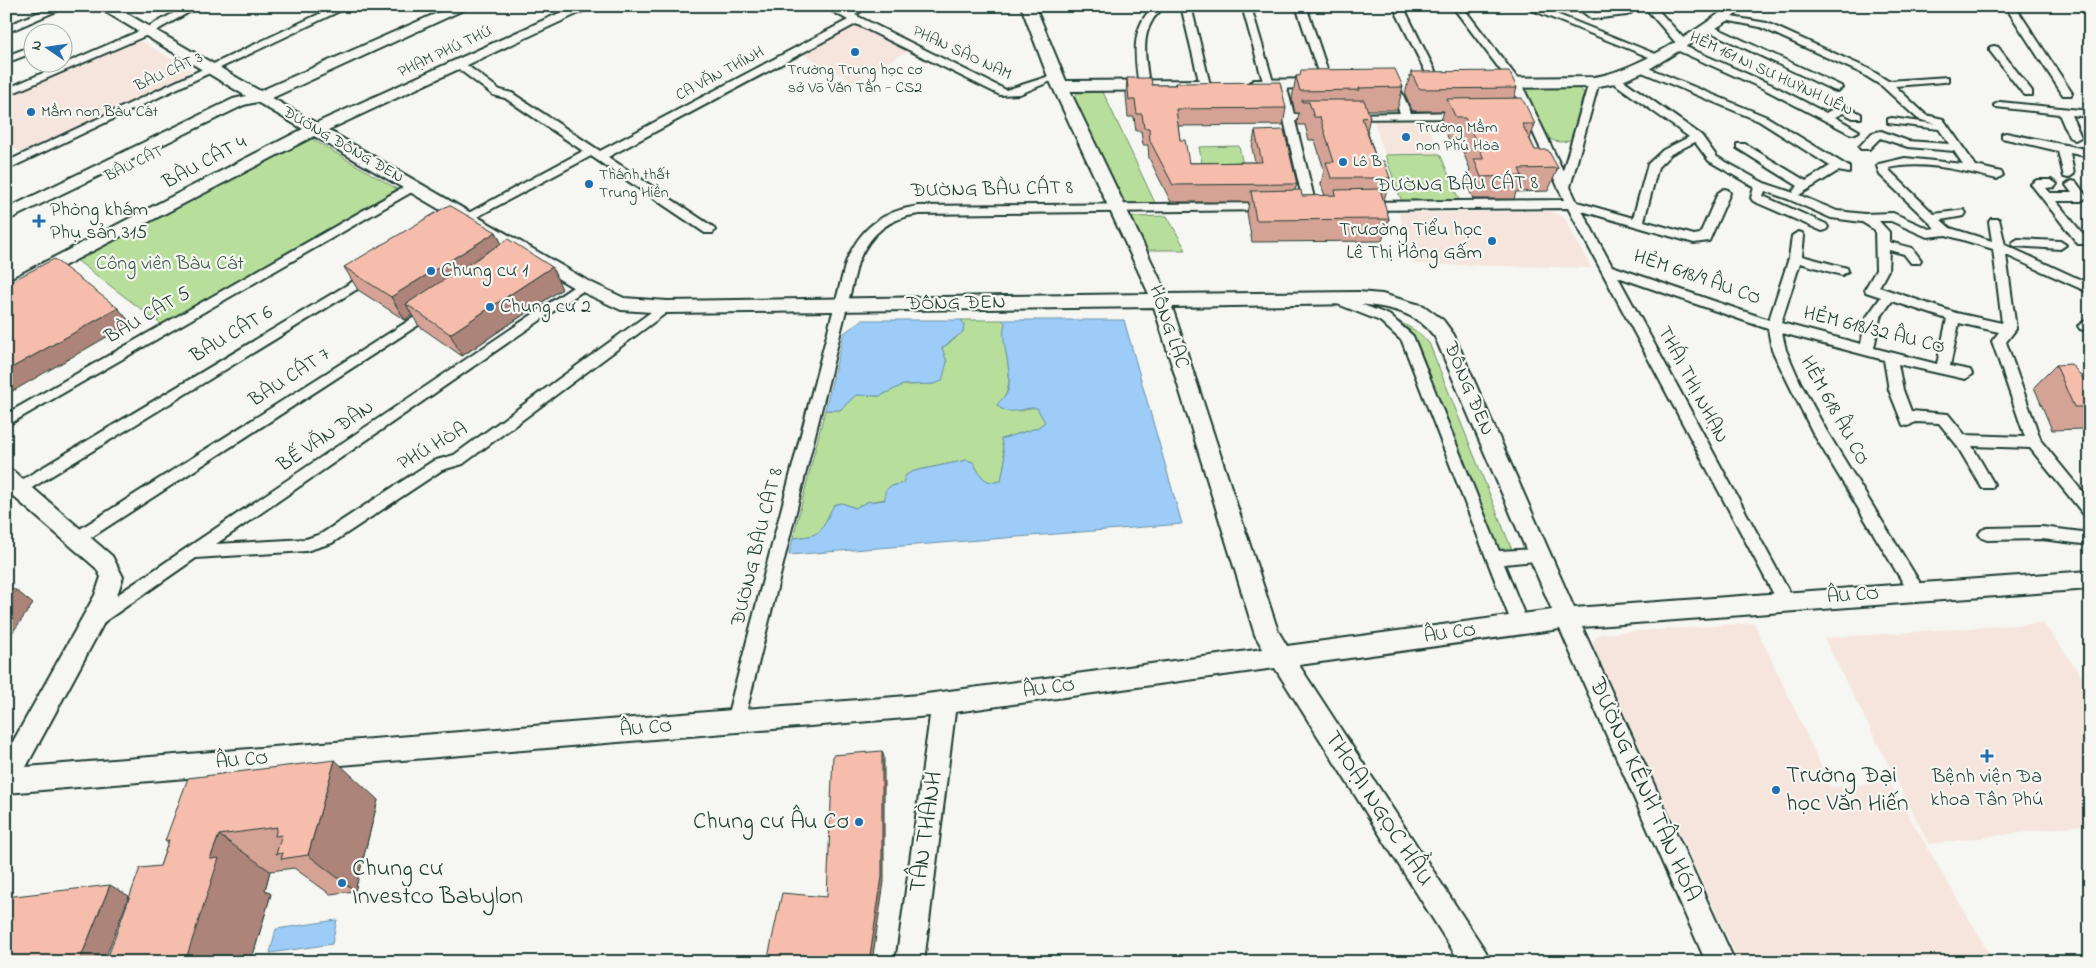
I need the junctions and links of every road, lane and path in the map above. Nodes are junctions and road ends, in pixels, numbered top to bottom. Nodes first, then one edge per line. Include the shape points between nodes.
1 (63, 6) edge
2 (102, 6) edge
3 (195, 6) edge
4 (345, 6) edge
5 (465, 6) edge
6 (587, 6) edge
7 (828, 6) edge
8 (864, 6) edge
9 (1028, 6) edge
10 (1160, 6) edge
11 (1186, 6) edge
12 (1301, 6) edge
13 (1398, 6) edge
14 (1457, 6) edge
15 (1527, 6) edge
16 (1738, 6) edge
17 (2010, 6) edge
18 (1246, 7) edge
19 (1559, 8) edge
20 (1540, 11) junction
21 (1653, 11) dead end
22 (1627, 12) dead end
23 (1724, 17) junction
24 (851, 18) junction
25 (1708, 27) junction
26 (6, 30) edge
27 (148, 31) junction
28 (1679, 45) junction
29 (1994, 49) dead end
30 (22, 53) edge
31 (1658, 57) junction
32 (6, 60) edge
33 (460, 65) junction
34 (1641, 68) junction
35 (213, 69) junction
36 (1615, 79) junction
37 (1944, 79) dead end
38 (1058, 82) junction
39 (1594, 82) junction
40 (1436, 83) junction
41 (1454, 83) edge
42 (1472, 83) edge
43 (1516, 83) junction
44 (1327, 84) junction
45 (1345, 84) edge
46 (1387, 84) joint
47 (1886, 84) junction
48 (1205, 85) junction
49 (1223, 85) edge
50 (1242, 85) edge
51 (1275, 85) junction
52 (1144, 86) junction
53 (1837, 88) dead end
54 (2028, 93) dead end
55 (2067, 93) dead end
56 (6, 94) edge
57 (260, 97) junction
58 (2000, 105) dead end
59 (2063, 111) junction
60 (2090, 114) edge
61 (1472, 115) edge
62 (1407, 116) junction
63 (1857, 116) dead end
64 (1827, 117) junction
65 (1289, 118) junction
66 (1892, 121) dead end
67 (1944, 129) junction
68 (317, 130) junction
69 (1853, 131) dead end
70 (2006, 136) dead end
71 (1696, 137) junction
72 (2075, 137) dead end
73 (1918, 145) junction
74 (1741, 146) dead end
75 (1865, 147) dead end
76 (1958, 148) junction
77 (2063, 148) junction
78 (596, 154) junction
79 (2090, 154) edge
80 (1925, 163) junction
81 (6, 167) edge
82 (1972, 169) junction
83 (1997, 175) dead end
84 (2051, 184) dead end
85 (413, 186) junction
86 (1760, 186) junction
87 (1806, 186) junction
88 (1564, 187) junction
89 (1724, 193) dead end
90 (62, 194) junction
91 (1792, 196) junction
92 (2047, 197) junction
93 (1572, 204) junction
94 (1281, 206) edge
95 (1310, 206) edge
96 (1349, 206) edge
97 (1117, 208) junction
98 (1960, 213) dead end
99 (6, 216) edge
100 (465, 217) junction
101 (1865, 218) junction
102 (1931, 218) junction
103 (1638, 222) junction
104 (1995, 222) dead end
105 (1822, 227) dead end
106 (6, 228) edge
107 (709, 230) dead end
108 (1946, 231) junction
109 (440, 232) edge
110 (1798, 236) dead end
111 (2082, 241) dead end
112 (2018, 243) dead end
113 (1883, 244) junction
114 (2060, 245) dead end
115 (1999, 247) junction
116 (523, 250) junction
117 (1795, 258) junction
118 (1915, 260) dead end
119 (506, 261) edge
120 (381, 268) edge
121 (1607, 269) junction
122 (1842, 271) dead end
123 (582, 285) junction
124 (2090, 289) edge
125 (6, 290) edge
126 (1888, 296) junction
127 (1334, 298) junction
128 (447, 299) edge
129 (1161, 301) junction
130 (840, 305) junction
131 (667, 307) junction
132 (1954, 317) junction
133 (1774, 326) junction
134 (2010, 329) junction
135 (1867, 351) junction
136 (1890, 357) junction
137 (1943, 368) junction
138 (1965, 374) dead end
139 (6, 420) edge
140 (1961, 440) junction
141 (2034, 443) junction
142 (13, 483) edge
143 (1986, 484) dead end
144 (2090, 512) edge
145 (1987, 534) dead end
146 (78, 538) junction
147 (2090, 539) edge
148 (194, 552) junction
149 (1539, 555) junction
150 (1494, 558) junction
151 (2090, 580) edge
152 (1917, 591) junction
153 (1786, 601) junction
154 (1567, 618) junction
155 (92, 622) junction
156 (1520, 624) junction
157 (1280, 657) junction
158 (944, 703) junction
159 (735, 721) junction
160 (6, 780) edge
161 (910, 962) edge
162 (1476, 962) edge
163 (1721, 962) edge

1 - 26 street
2 - 27 street, ĐƯỜNG ĐỒNG ĐEN
3 - 27 street
4 - 35 street, BÀU CÁT 3
5 - 57 street, BÀU CÁT
6 - 33 street, PHẠM PHÚ THỨ
7 - 24 street, PHAN SÀO NAM
8 - 24 street, CA VĂN THỈNH
9 - 38 street, HỒNG LẠC
10 - 52 street via 1146,18 1140,31
11 - 48 street
12 - 44 street
13 - 40 street
14 - 43 street, THÁI THỊ NHẠN
15 - 20 street
16 - 23 street
17 - 55 street
18 - 51 street
19 - 20 street
19 - 22 street via 1582,7 1592,16
20 - 31 street
21 - 28 street
23 - 25 street
23 - 47 street via 1763,25 1865,71
24 - 38 street, PHAN SÀO NAM via 1004,93 1014,93 1039,80
24 - 78 street, CA VĂN THỈNH
25 - 28 street
25 - 53 street
27 - 35 street, ĐƯỜNG ĐỒNG ĐEN
27 - 56 street
28 - 31 street
28 - 64 street, HẺM 161 NI SƯ HUỲNH LIÊN
29 - 54 street
30 - 32 street
31 - 34 street
33 - 68 street, PHẠM PHÚ THỨ
33 - 78 street via 497,93 508,95
34 - 36 street
34 - 87 street via 1763,119 1841,168
35 - 57 street, ĐƯỜNG ĐỒNG ĐEN
35 - 81 street, BÀU CÁT 3
36 - 39 street
36 - 71 street
37 - 47 street
38 - 52 street
38 - 97 street, HỒNG LẠC
39 - 43 street
39 - 88 street
40 - 41 street
40 - 46 street
42 - 43 street
43 - 88 street, THÁI THỊ NHẠN via 1526,115
44 - 45 street
44 - 51 street
46 - 62 street
47 - 67 street via 1922,117 1939,121
48 - 49 street
48 - 52 street
50 - 51 street
51 - 65 street
57 - 68 street, ĐƯỜNG ĐỒNG ĐEN
57 - 90 street, BÀU CÁT via 248,107
58 - 59 street
59 - 60 street
59 - 72 street
61 - 62 street
62 - 65 street
63 - 64 street via 1843,108
64 - 69 street, HẺM 161 NI SƯ HUỲNH LIÊN
65 - 95 street
66 - 67 street
67 - 76 street
68 - 85 street, ĐƯỜNG ĐỒNG ĐEN
68 - 125 street, BÀU CÁT 4
70 - 77 street
71 - 86 street via 1713,159
71 - 103 street via 1667,152 1652,166
73 - 75 street via 1889,139 1882,134 1876,135
73 - 76 street
73 - 80 street
74 - 87 street
76 - 82 street
77 - 79 street
77 - 92 street via 2070,179 2081,197
78 - 100 street, CA VĂN THỈNH
78 - 107 street
80 - 82 street
80 - 102 street via 1905,161 1884,166 1884,172
82 - 83 street
84 - 92 street via 2037,184
85 - 100 street, ĐƯỜNG ĐỒNG ĐEN
85 - 139 street, BÀU CÁT 5
86 - 91 street
86 - 105 street via 1758,198
87 - 91 street
88 - 93 street, THÁI THỊ NHẠN
89 - 103 street, ĐƯỜNG BÀU CÁT 8 via 1705,238 1694,239
90 - 99 street, BÀU CÁT
90 - 106 street, BÀU CÁT
91 - 101 street via 1835,215
92 - 111 street
93 - 96 street, ĐƯỜNG BÀU CÁT 8
93 - 103 street, ĐƯỜNG BÀU CÁT 8
93 - 121 street, THÁI THỊ NHẠN
94 - 97 street, ĐƯỜNG BÀU CÁT 8
97 - 129 street, HỒNG LẠC
97 - 130 street, ĐƯỜNG BÀU CÁT 8 via 926,210 890,215 874,226 859,245
98 - 102 street
100 - 109 street
100 - 116 street, ĐƯỜNG ĐỒNG ĐEN
101 - 108 street via 1898,218 1926,233
101 - 113 street via 1880,227
102 - 108 street
104 - 115 street
108 - 115 street
110 - 117 street, HẺM 618 ÂU CƠ
112 - 114 street
113 - 118 street via 1908,251
113 - 126 street via 1882,270 1871,290
115 - 124 street
115 - 134 street
116 - 119 street
116 - 123 street, ĐƯỜNG ĐỒNG ĐEN
117 - 122 street
117 - 133 street, HẺM 618 ÂU CƠ
120 - 142 street, BÀU CÁT 6
121 - 133 street, HẺM 618/9 ÂU CƠ
121 - 153 street, THÁI THỊ NHẠN
123 - 131 street, ĐỒNG ĐEN via 621,304
123 - 148 street, BẾ VĂN ĐÀN
126 - 132 street
126 - 135 street via 1873,318
127 - 129 street, ĐỒNG ĐEN
127 - 149 street, ĐỒNG ĐEN via 1402,303 1424,314 1441,329
127 - 150 street, ĐỒNG ĐEN via 1389,320 1408,339
128 - 146 street, BÀU CÁT 7
129 - 130 street, ĐỒNG ĐEN
129 - 157 street, HỒNG LẠC via 1262,621
130 - 131 street, ĐỒNG ĐEN
130 - 159 street, ĐƯỜNG BÀU CÁT 8
131 - 148 street, PHÚ HÒA via 458,460 438,465 326,539 306,545
132 - 134 street
132 - 137 street
133 - 135 street, HẺM 618/32 ÂU CƠ
133 - 152 street, HẺM 618 ÂU CƠ via 1779,350 1792,382
134 - 141 street via 1999,341
135 - 136 street, HẺM 618/32 ÂU CƠ
136 - 137 street, HẺM 618/32 ÂU CƠ
136 - 140 street via 1896,390 1907,419 1943,418
137 - 138 street, HẺM 618/32 ÂU CƠ
140 - 141 street
140 - 143 street
141 - 144 street
142 - 146 street
145 - 147 street via 2042,533
146 - 155 street via 107,565 112,577 109,591
148 - 155 street, BẾ VĂN ĐÀN
149 - 150 street
149 - 154 street, ĐỒNG ĐEN
150 - 156 street, ĐỒNG ĐEN
151 - 152 street, ÂU CƠ
152 - 153 street, ÂU CƠ
153 - 154 street, ÂU CƠ
154 - 156 street, ÂU CƠ
154 - 163 street, ĐƯỜNG KÊNH TÂN HÓA
155 - 160 street
156 - 157 street, ÂU CƠ
157 - 158 street, ÂU CƠ
157 - 162 street, THOẠI NGỌC HẦU
158 - 159 street, ÂU CƠ
158 - 161 street, TÂN THÀNH
159 - 160 street, ÂU CƠ via 209,772

